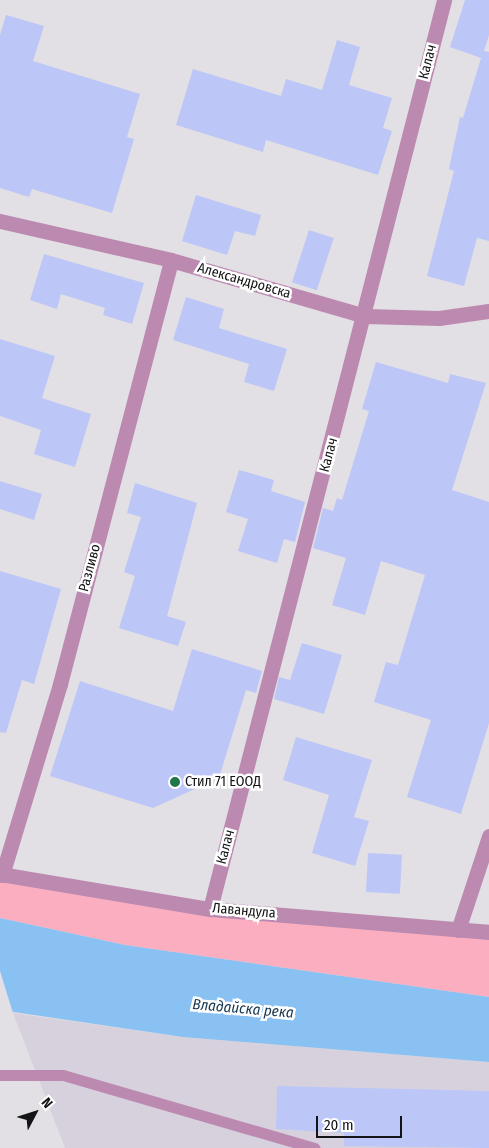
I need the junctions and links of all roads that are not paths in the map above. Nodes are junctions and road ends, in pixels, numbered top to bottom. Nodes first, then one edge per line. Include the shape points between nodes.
1 (444, 0) edge
2 (0, 221) edge
3 (171, 260) junction
4 (489, 311) edge
5 (365, 316) junction
6 (489, 836) edge
7 (1, 874) edge
8 (210, 908) junction
9 (458, 930) junction
10 (489, 932) edge
11 (0, 1075) edge
12 (315, 1148) edge

1 - 5 street, Калач
2 - 3 street, Александровска
3 - 5 street, Александровска
3 - 7 street, Разливо via 60,684
4 - 5 street, Александровска via 439,318
5 - 8 street, Калач
6 - 9 street
7 - 8 street, Лавандула
8 - 9 street, Лавандула
9 - 10 street, Лавандула
11 - 12 lane via 63,1075

